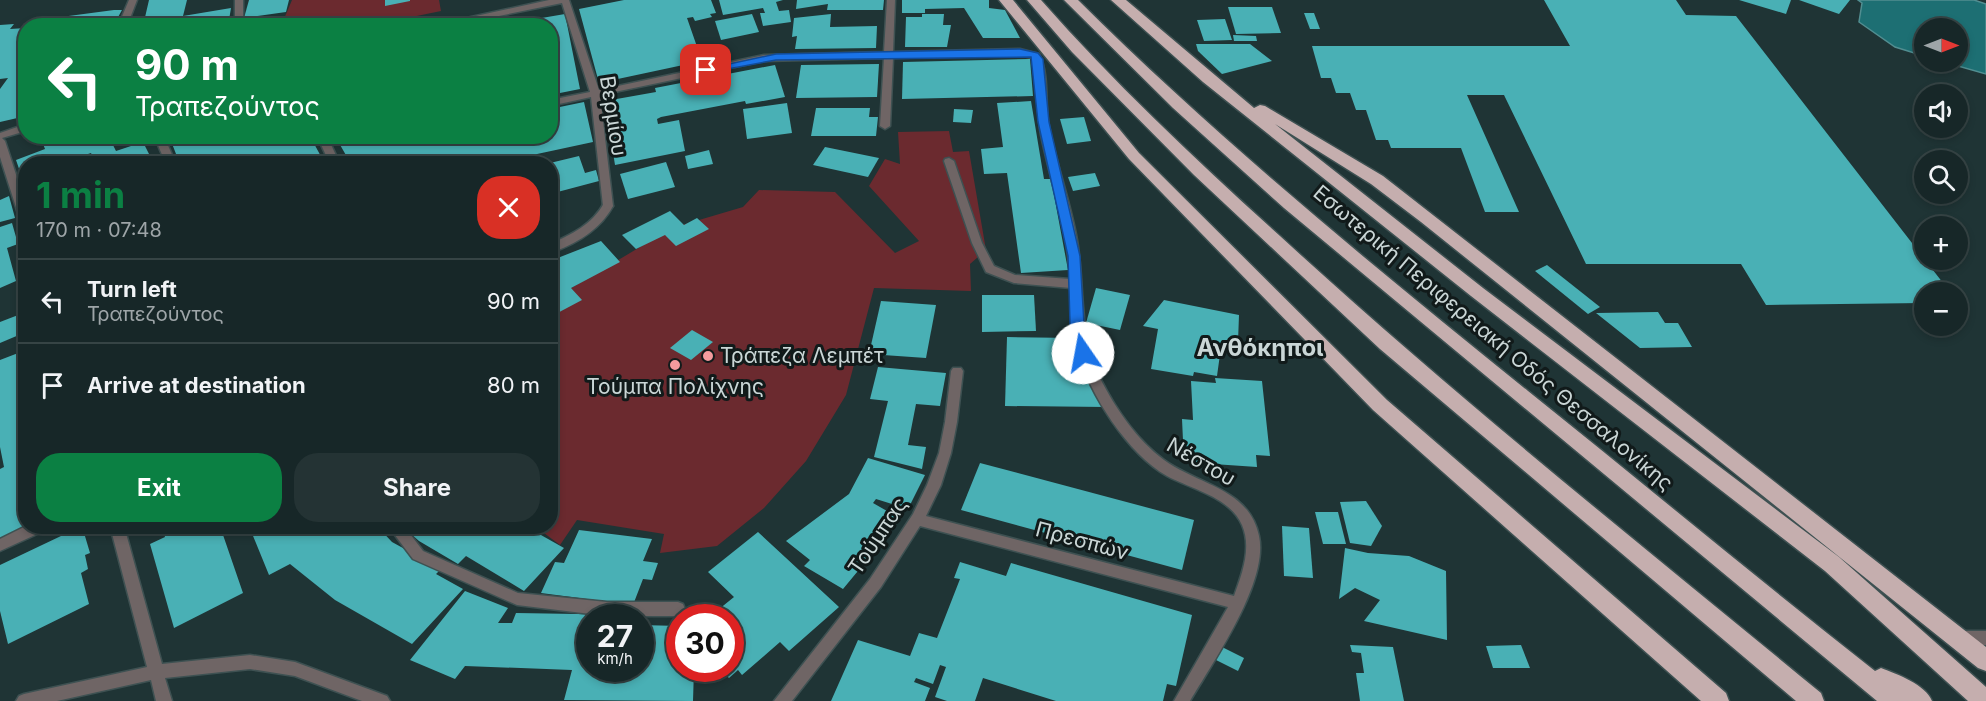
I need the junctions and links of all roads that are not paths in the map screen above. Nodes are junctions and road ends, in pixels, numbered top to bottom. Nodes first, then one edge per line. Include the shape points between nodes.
1 (133, 0) edge
2 (240, 0) edge
3 (563, 0) edge
4 (891, 0) edge
5 (1006, 0) edge
6 (1034, 0) edge
7 (1071, 0) edge
8 (1118, 0) edge
9 (125, 18) edge
10 (239, 18) edge
11 (474, 18) edge
12 (889, 54) junction
13 (1208, 79) junction
14 (595, 93) junction
15 (558, 100) edge
16 (885, 126) dead end
17 (18, 130) edge
18 (0, 136) edge
19 (0, 141) edge
20 (949, 161) dead end
21 (18, 198) edge
22 (558, 245) edge
23 (1076, 284) junction
24 (957, 371) dead end
25 (916, 519) junction
26 (23, 534) edge
27 (119, 534) edge
28 (401, 534) edge
29 (0, 545) edge
30 (1237, 603) junction
31 (666, 609) edge
32 (1958, 638) junction
33 (1986, 638) edge
34 (1752, 648) junction
35 (1833, 651) junction
36 (1986, 661) edge
37 (156, 672) junction
38 (24, 701) edge
39 (164, 701) edge
40 (382, 701) edge
41 (782, 701) edge
42 (1182, 701) edge
43 (1718, 701) edge
44 (1800, 701) edge
45 (1813, 701) edge
46 (1895, 701) edge
47 (1921, 701) edge
48 (1985, 701) edge

1 - 9 street
2 - 10 street
3 - 11 street
3 - 14 street, Βερμίου
4 - 12 street
5 - 43 highway via 1134,156 1380,405
6 - 34 highway via 1077,49 1199,171 1386,344
7 - 35 highway, Εσωτερική Περιφερειακή Οδός Θεσσαλονίκης via 1210,135 1389,289
8 - 13 highway
12 - 14 street via 764,58
12 - 16 street
12 - 23 street, Νέστου via 1027,53 1037,59 1043,122 1071,236
13 - 32 highway via 1320,144 1411,205
13 - 48 highway via 1467,285 1832,564
14 - 15 street
14 - 22 street, Βερμίου via 608,206 603,218 591,228
17 - 18 street
19 - 21 street
20 - 23 street via 990,270 1014,279
23 - 30 street, Νέστου via 1077,324 1083,353 1119,419 1157,462 1223,495 1248,520 1254,539 1253,563
24 - 25 street, Τούμπας via 945,453
25 - 30 street, Πρεσπών
25 - 41 street, Τούμπας via 870,588
26 - 29 street
27 - 37 street
28 - 31 street via 418,555 517,599 607,609
30 - 42 street, Νέστου
32 - 33 street
32 - 36 highway
34 - 44 highway
34 - 45 highway
35 - 46 highway, Εσωτερική Περιφερειακή Οδός Θεσσαλονίκης
35 - 47 highway
37 - 38 street
37 - 39 street
37 - 40 street via 225,664 272,664

